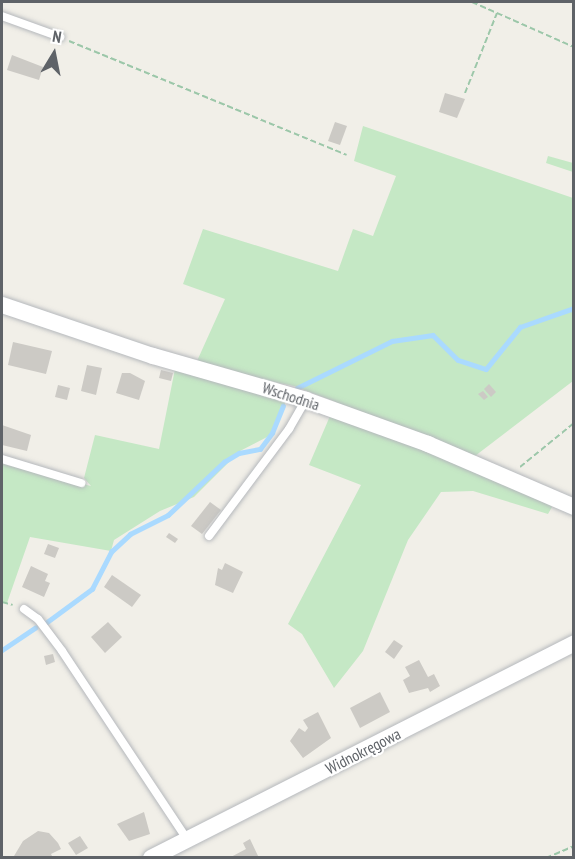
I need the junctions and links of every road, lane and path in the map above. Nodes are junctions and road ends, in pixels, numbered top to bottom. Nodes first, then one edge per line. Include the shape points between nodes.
1 (472, 2) edge
2 (497, 13) junction
3 (2, 16) edge
4 (60, 38) joint
5 (573, 47) edge
6 (465, 93) dead end
7 (347, 155) dead end
8 (2, 306) edge
9 (306, 400) junction
10 (573, 423) edge
11 (2, 459) edge
12 (516, 481) junction
13 (81, 483) dead end
14 (573, 507) edge
15 (209, 536) dead end
16 (24, 609) dead end
17 (573, 643) edge
18 (187, 839) junction
19 (573, 846) edge
20 (151, 858) edge
21 (546, 858) edge

1 - 2 path
2 - 5 path
2 - 6 path
3 - 4 lane
4 - 7 path
8 - 9 street, Wschodnia via 153,356
9 - 12 street, Wschodnia
9 - 15 lane
10 - 12 path via 525,461
11 - 13 lane
12 - 14 street, Wschodnia
16 - 18 lane via 38,619 62,651
17 - 18 street, Widnokręgowa
18 - 20 street, Widnokręgowa
19 - 21 path

